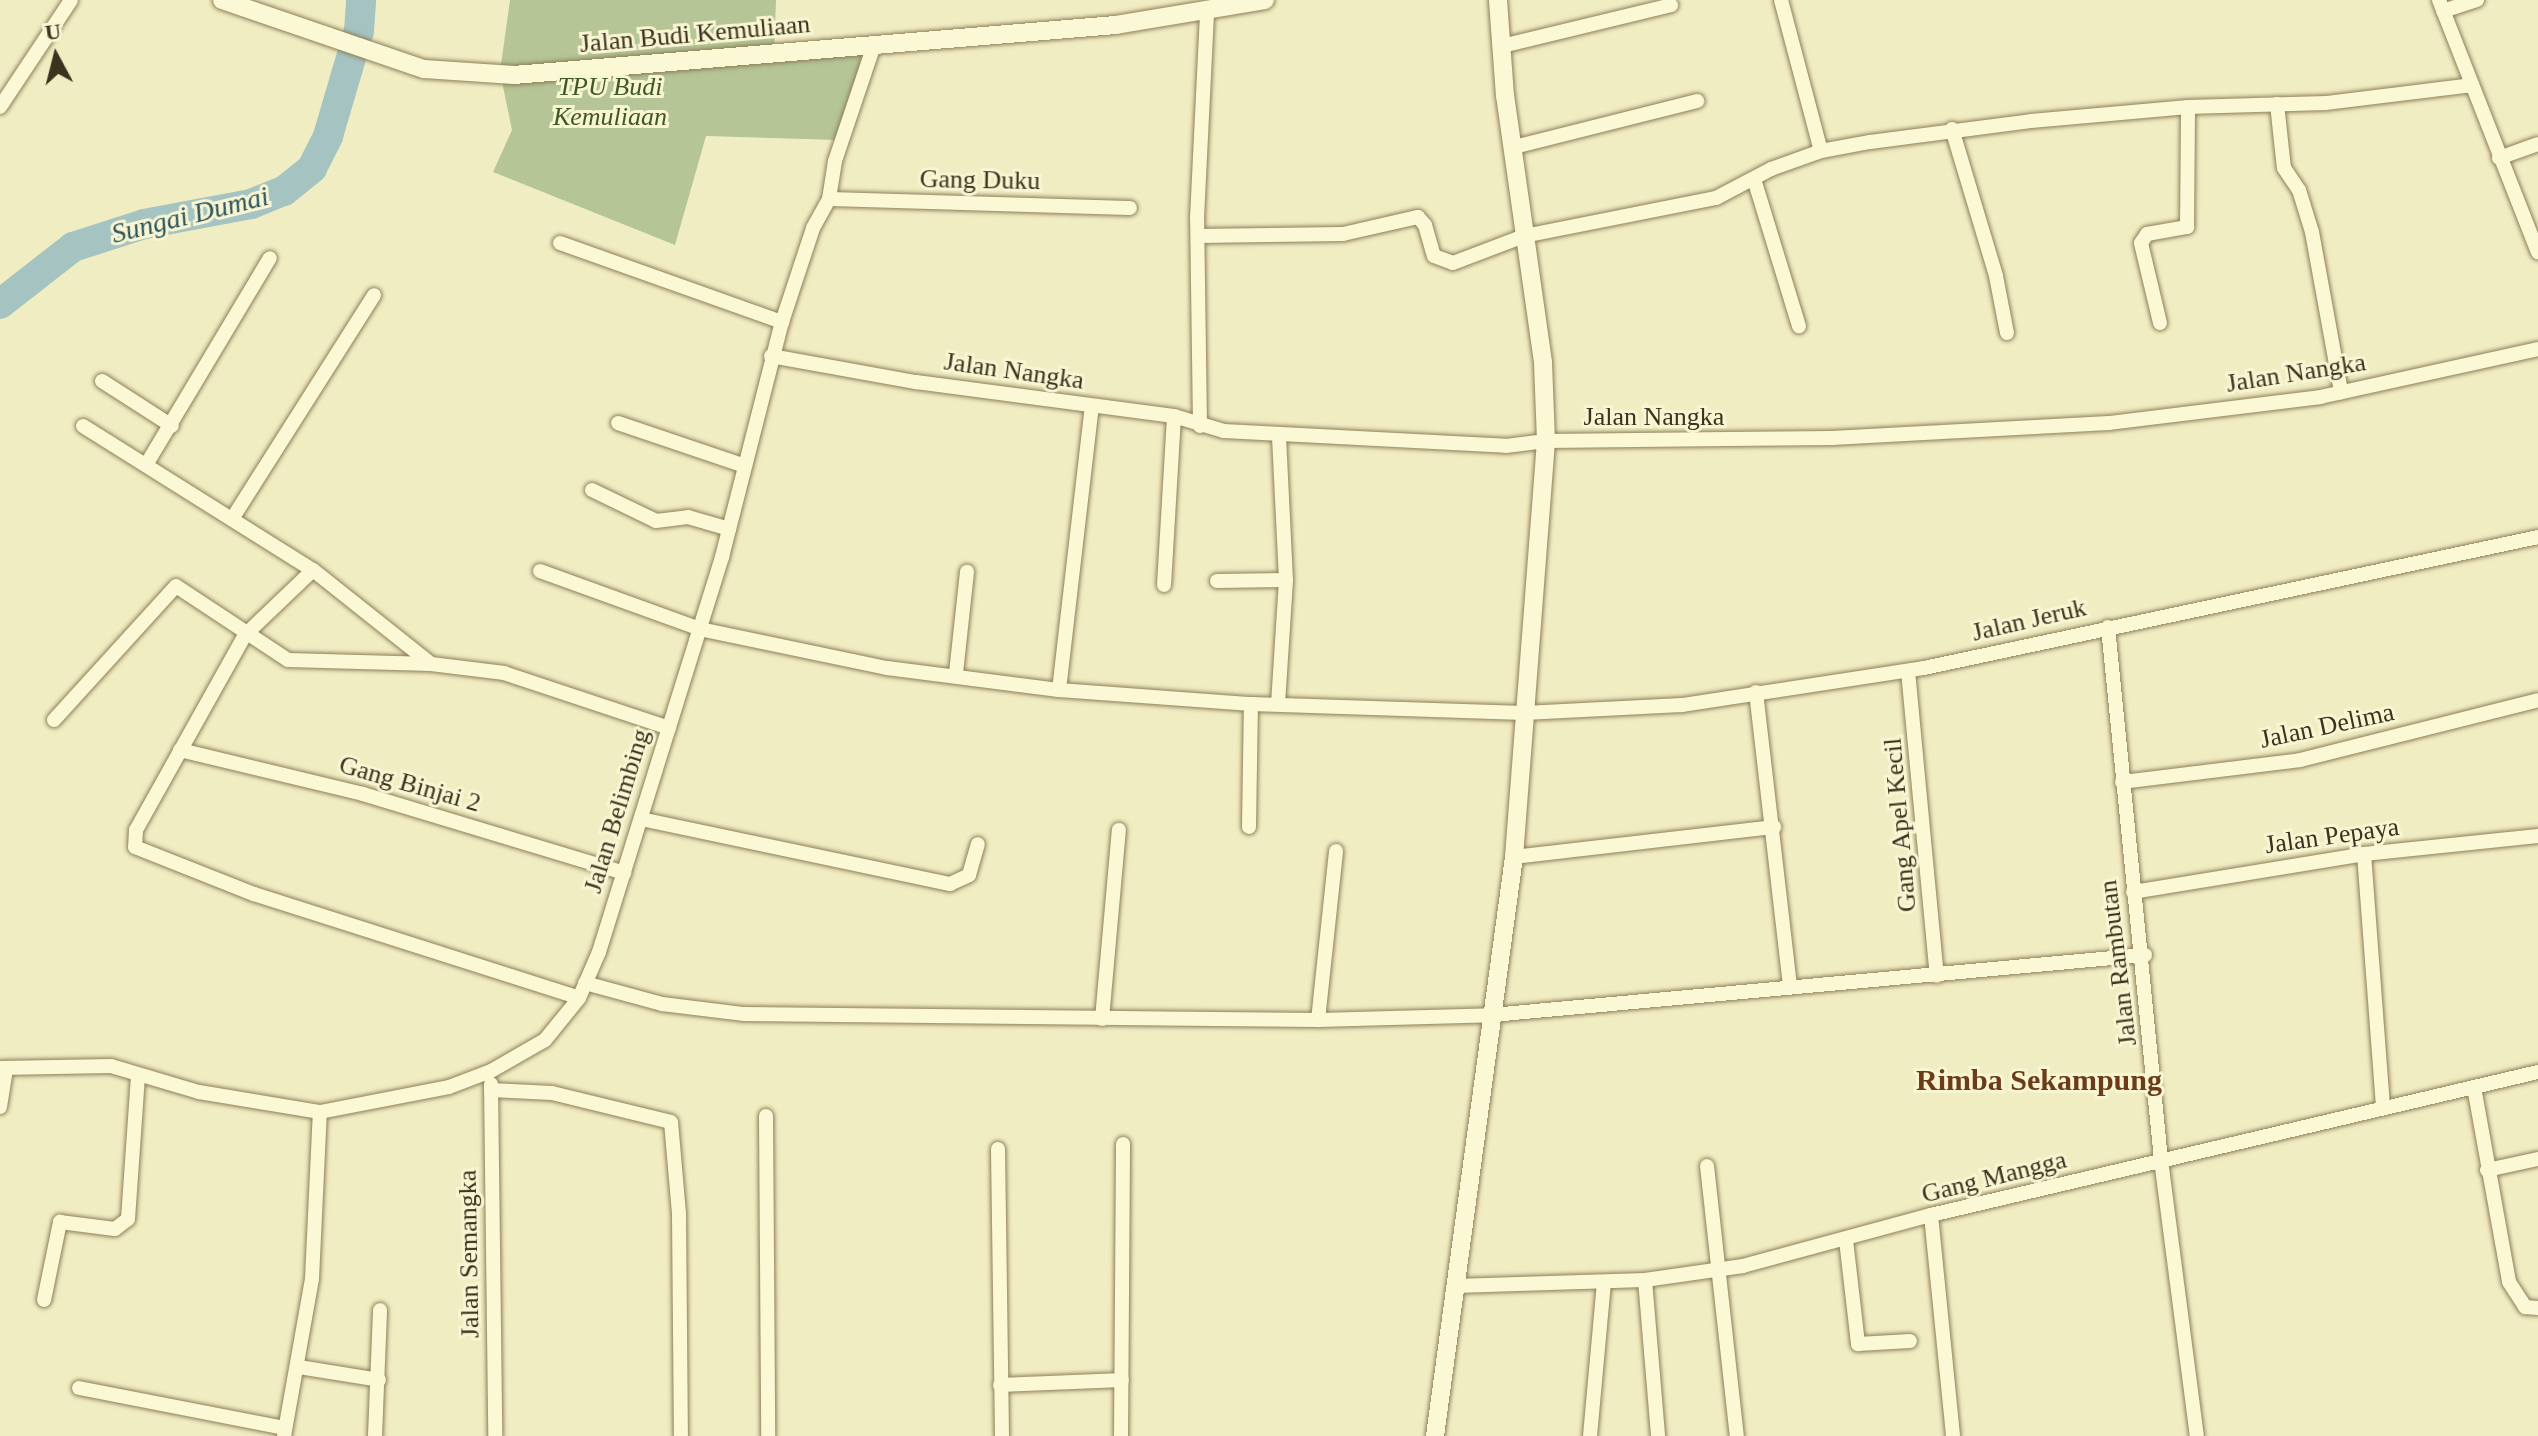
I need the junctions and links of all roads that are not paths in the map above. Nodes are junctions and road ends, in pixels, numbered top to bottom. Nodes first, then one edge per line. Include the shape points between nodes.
1 (71, 0) edge
2 (222, 0) edge
3 (1265, 0) edge
4 (1498, 0) edge
5 (1781, 0) edge
6 (2477, 0) edge
7 (1671, 5) dead end
8 (2441, 6) edge
9 (1196, 10) edge
10 (874, 45) junction
11 (1502, 46) junction
12 (2472, 85) junction
13 (1697, 101) dead end
14 (2277, 104) junction
15 (0, 107) edge
16 (2188, 107) junction
17 (1952, 129) junction
18 (2538, 144) edge
19 (1514, 147) junction
20 (1821, 151) junction
21 (2499, 158) junction
22 (1754, 179) junction
23 (829, 199) junction
24 (1130, 208) dead end
25 (1198, 236) junction
26 (1524, 236) junction
27 (560, 243) dead end
28 (2538, 252) edge
29 (270, 258) dead end
30 (374, 295) dead end
31 (782, 322) junction
32 (2160, 323) dead end
33 (1799, 326) dead end
34 (2007, 333) dead end
35 (2538, 349) edge
36 (771, 356) junction
37 (102, 381) dead end
38 (2341, 392) junction
39 (1092, 406) junction
40 (1174, 416) junction
41 (618, 423) dead end
42 (83, 426) dead end
43 (172, 426) junction
44 (1200, 426) junction
45 (1279, 435) junction
46 (1546, 441) junction
47 (146, 465) junction
48 (742, 465) junction
49 (592, 490) dead end
50 (232, 519) junction
51 (729, 529) junction
52 (2538, 537) edge
53 (313, 570) junction
54 (540, 571) dead end
55 (967, 572) dead end
56 (1286, 580) junction
57 (1217, 581) dead end
58 (1164, 585) dead end
59 (2108, 627) junction
60 (700, 629) junction
61 (245, 635) junction
62 (431, 664) junction
63 (1908, 671) junction
64 (956, 673) junction
65 (1059, 690) junction
66 (1756, 692) junction
67 (2538, 700) edge
68 (1251, 704) junction
69 (1278, 704) junction
70 (1524, 713) junction
71 (54, 720) dead end
72 (669, 728) junction
73 (180, 750) junction
74 (2122, 782) junction
75 (641, 819) junction
76 (1249, 827) dead end
77 (1774, 827) junction
78 (1119, 830) dead end
79 (2538, 836) edge
80 (978, 844) dead end
81 (1336, 851) dead end
82 (2364, 854) junction
83 (1514, 857) junction
84 (624, 873) junction
85 (2133, 892) junction
86 (2145, 955) junction
87 (1937, 976) junction
88 (1790, 987) junction
89 (582, 990) junction
90 (1492, 1015) junction
91 (1102, 1019) junction
92 (1318, 1020) junction
93 (3, 1068) edge
94 (491, 1071) junction
95 (2538, 1072) edge
96 (138, 1075) junction
97 (2474, 1087) junction
98 (491, 1090) junction
99 (0, 1107) edge
100 (2383, 1108) junction
101 (320, 1112) junction
102 (766, 1116) dead end
103 (1123, 1144) dead end
104 (998, 1149) dead end
105 (2538, 1159) edge
106 (2161, 1160) junction
107 (1707, 1166) dead end
108 (2487, 1170) junction
109 (1931, 1215) junction
110 (1846, 1240) junction
111 (1721, 1269) junction
112 (1645, 1280) junction
113 (1604, 1283) junction
114 (1455, 1286) junction
115 (44, 1300) dead end
116 (2538, 1308) edge
117 (380, 1310) dead end
118 (1910, 1341) dead end
119 (299, 1367) junction
120 (379, 1380) junction
121 (1122, 1380) junction
122 (1000, 1385) junction
123 (79, 1388) dead end
124 (284, 1432) edge
125 (375, 1436) edge
126 (495, 1436) edge
127 (681, 1436) edge
128 (768, 1436) edge
129 (1002, 1436) edge
130 (1121, 1436) edge
131 (1435, 1436) edge
132 (1590, 1436) edge
133 (1658, 1436) edge
134 (1737, 1436) edge
135 (1953, 1436) edge
136 (2197, 1436) edge

1 - 15 street
2 - 10 street, Jalan Budi Kemuliaan via 415,66 514,75
3 - 9 street, Jalan Budi Kemuliaan
4 - 11 street
5 - 20 street
6 - 8 street
7 - 11 street
8 - 12 street
9 - 10 street, Jalan Budi Kemuliaan
9 - 25 street
10 - 23 street, Jalan Belimbing via 835,161
11 - 19 street
12 - 14 street
12 - 21 street
13 - 19 street
14 - 16 street
14 - 38 street via 2284,168 2299,190 2312,232
16 - 17 street
16 - 32 street via 2187,227 2147,234 2141,243
17 - 20 street
17 - 34 street via 1996,276
18 - 21 street
19 - 26 street
20 - 22 street
21 - 28 street
22 - 26 street via 1716,198
22 - 33 street
23 - 24 street, Gang Duku
23 - 31 street, Jalan Belimbing via 813,228
25 - 26 street via 1343,234 1418,217 1434,256 1444,263
25 - 44 street
26 - 46 street via 1543,362
27 - 31 street
29 - 43 street
30 - 50 street
31 - 36 street, Jalan Belimbing
35 - 38 street, Jalan Nangka
36 - 39 street, Jalan Nangka
36 - 48 street, Jalan Belimbing
37 - 43 street
38 - 46 street, Jalan Nangka via 2109,423 1832,438
39 - 40 street, Jalan Nangka
39 - 65 street
40 - 44 street, Jalan Nangka
40 - 58 street
41 - 48 street
42 - 47 street
43 - 47 street
44 - 45 street, Jalan Nangka
45 - 46 street, Jalan Nangka via 1506,446
45 - 56 street
46 - 70 street
47 - 50 street
48 - 51 street, Jalan Belimbing
49 - 51 street via 656,521 688,517
50 - 53 street
51 - 60 street, Jalan Belimbing
52 - 59 street, Jalan Jeruk
53 - 61 street
53 - 62 street
54 - 60 street, Jalan Jeruk
55 - 64 street
56 - 57 street
56 - 69 street
59 - 63 street, Jalan Jeruk
59 - 74 street, Jalan Rambutan
60 - 64 street, Jalan Jeruk via 887,668
60 - 72 street, Jalan Belimbing
61 - 62 street via 292,662
61 - 71 street via 182,587 171,587
61 - 73 street
62 - 72 street via 512,674
63 - 66 street, Jalan Jeruk
63 - 87 street, Gang Apel Kecil
64 - 65 street, Jalan Jeruk
65 - 68 street, Jalan Jeruk
66 - 70 street, Jalan Jeruk via 1682,705
66 - 77 street
67 - 74 street, Jalan Delima via 2300,760
68 - 69 street, Jalan Jeruk
68 - 76 street
69 - 70 street, Jalan Jeruk
70 - 83 street
72 - 75 street, Jalan Belimbing
73 - 84 street, Gang Binjai 2 via 363,794
73 - 89 street via 136,830 133,839 140,852 254,894
74 - 85 street, Jalan Rambutan
75 - 80 street via 950,884 969,875
75 - 84 street, Jalan Belimbing
77 - 83 street
77 - 88 street
78 - 91 street
79 - 82 street, Jalan Pepaya
81 - 92 street
82 - 85 street, Jalan Pepaya
82 - 100 street
83 - 90 street
84 - 89 street, Jalan Belimbing
85 - 86 street, Jalan Rambutan
86 - 87 street
86 - 106 street, Jalan Rambutan
87 - 88 street
88 - 90 street
89 - 91 street via 744,1014
89 - 94 street, Jalan Belimbing via 545,1040
90 - 92 street
90 - 114 street
91 - 92 street
93 - 96 street, Jalan Belimbing via 111,1066
93 - 99 street
94 - 98 street, Jalan Semangka
94 - 101 street, Jalan Belimbing via 400,1100
95 - 97 street, Gang Mangga
96 - 101 street, Jalan Belimbing via 282,1109
96 - 115 street via 128,1219 115,1229 60,1222
97 - 100 street, Gang Mangga
97 - 108 street
98 - 126 street, Jalan Semangka
98 - 127 street via 552,1093 671,1122 679,1214
100 - 106 street, Gang Mangga
101 - 119 street via 312,1279
102 - 128 street
103 - 121 street
104 - 122 street
105 - 108 street
106 - 109 street, Gang Mangga
106 - 136 street, Jalan Rambutan
107 - 111 street
108 - 116 street via 2509,1282 2525,1307
109 - 110 street, Gang Mangga
109 - 135 street
110 - 111 street, Gang Mangga
110 - 118 street via 1858,1344
111 - 112 street, Gang Mangga
111 - 134 street
112 - 113 street, Gang Mangga
112 - 133 street
113 - 114 street, Gang Mangga
113 - 132 street
114 - 131 street
117 - 120 street
119 - 120 street
119 - 124 street
120 - 125 street
121 - 122 street
121 - 130 street
122 - 129 street
123 - 124 street

